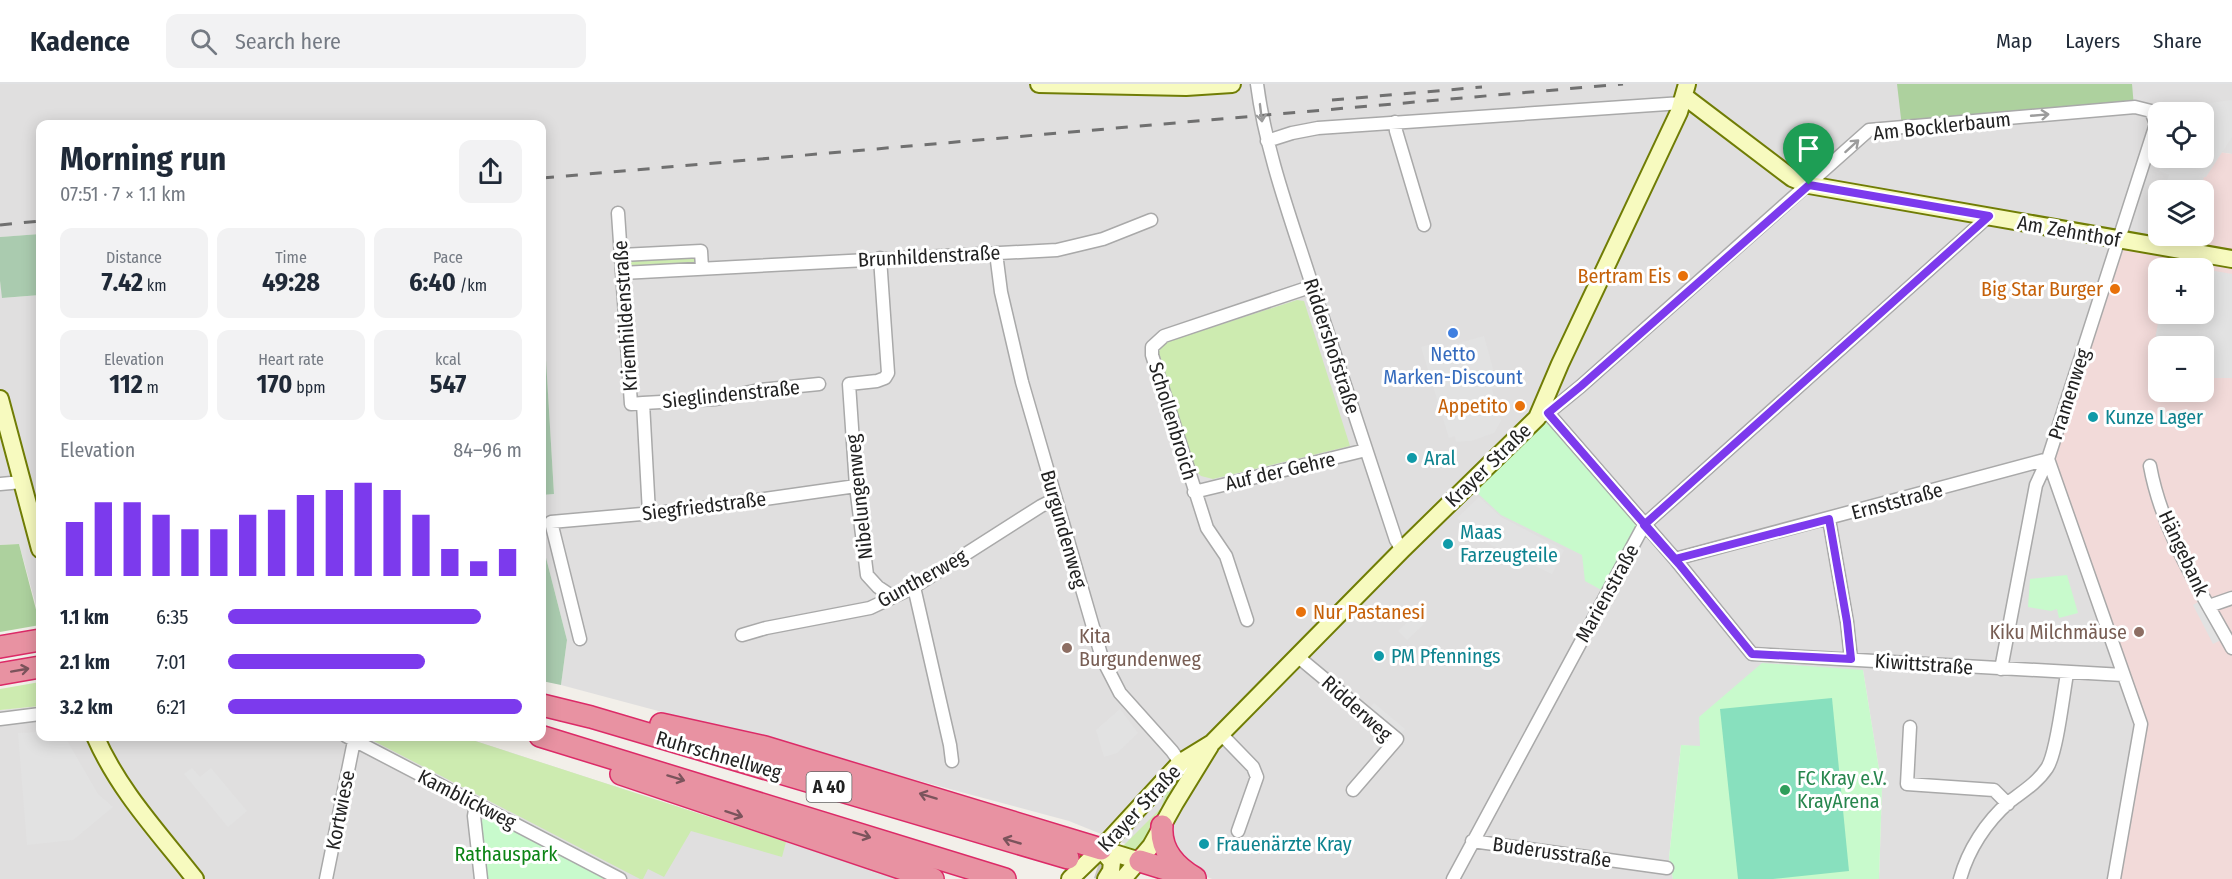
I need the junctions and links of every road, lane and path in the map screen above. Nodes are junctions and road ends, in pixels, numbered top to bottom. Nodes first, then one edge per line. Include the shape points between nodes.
1 (1039, 84) edge
2 (1232, 84) edge
3 (1257, 84) edge
4 (1109, 85) edge
5 (1684, 94) edge
6 (2148, 110) edge
7 (1395, 122) junction
8 (1267, 141) junction
9 (2148, 150) edge
10 (1809, 185) junction
11 (618, 213) dead end
12 (1989, 216) junction
13 (1151, 220) dead end
14 (1424, 225) dead end
15 (2120, 240) junction
16 (996, 254) junction
17 (621, 255) junction
18 (880, 258) junction
19 (2232, 259) edge
20 (702, 268) junction
21 (622, 273) junction
22 (1313, 286) junction
23 (819, 384) dead end
24 (0, 399) edge
25 (643, 403) junction
26 (1542, 415) junction
27 (1366, 450) junction
28 (2048, 459) junction
29 (2150, 466) dead end
30 (22, 482) junction
31 (0, 484) edge
32 (856, 486) junction
33 (1194, 492) junction
34 (1055, 499) junction
35 (649, 513) junction
36 (1829, 519) junction
37 (1644, 525) junction
38 (36, 534) edge
39 (1402, 550) junction
40 (1675, 559) junction
41 (914, 587) junction
42 (893, 597) junction
43 (2232, 598) edge
44 (2209, 606) junction
45 (1248, 620) dead end
46 (742, 635) dead end
47 (580, 639) dead end
48 (36, 641) edge
49 (0, 647) edge
50 (2232, 648) edge
51 (1297, 656) junction
52 (1851, 659) junction
53 (36, 668) edge
54 (2001, 669) junction
55 (0, 674) edge
56 (2067, 674) junction
57 (2124, 675) junction
58 (546, 706) edge
59 (36, 714) edge
60 (591, 717) junction
61 (0, 719) edge
62 (1910, 727) dead end
63 (546, 738) edge
64 (1217, 739) junction
65 (98, 741) edge
66 (350, 741) edge
67 (354, 741) edge
68 (540, 741) edge
69 (952, 761) dead end
70 (1181, 762) junction
71 (1190, 778) junction
72 (1353, 790) dead end
73 (476, 804) junction
74 (2008, 804) junction
75 (1162, 826) junction
76 (1238, 831) dead end
77 (1472, 841) junction
78 (1101, 849) junction
79 (1068, 858) tunnel mouth
80 (1140, 861) junction
81 (1666, 868) dead end
82 (1197, 878) edge
83 (195, 879) edge
84 (326, 879) edge
85 (481, 879) edge
86 (620, 879) edge
87 (933, 879) edge
88 (1005, 879) edge
89 (1070, 879) edge
90 (1106, 879) edge
91 (1123, 879) edge
92 (1453, 879) edge
93 (1960, 879) edge
94 (2114, 879) edge

1 - 4 main road
2 - 4 main road
3 -> 8 street, Riddershofstraße
5 - 7 street
5 - 10 main road, Am Zehnthof via 1792,178
5 - 26 main road, Krayer Straße via 1563,358
10 -> 6 street, Am Bocklerbaum via 1869,130 2135,107
7 - 8 street via 1318,128
7 - 14 street
8 - 22 street, Riddershofstraße
9 - 15 street, Pramenweg
10 - 12 main road, Am Zehnthof
10 - 26 street, Am Bocklerbaum via 1581,386
11 - 17 street, Kriemhildenstraße
12 - 15 main road, Am Zehnthof
12 - 37 street, Marienstraße
13 - 16 street, Brunhildenstraße via 1067,248
15 - 19 main road, Am Zehnthof
15 - 28 street, Pramenweg
16 - 18 street, Brunhildenstraße
16 - 34 street, Burgundenweg via 1017,365
17 - 20 street via 701,251
17 - 21 street, Kriemhildenstraße
18 - 20 street, Brunhildenstraße
18 - 32 street, Nibelungenweg via 888,373 877,381 849,384
20 - 21 street, Brunhildenstraße
21 - 25 street, Kriemhildenstraße via 631,404
22 - 27 street, Riddershofstraße
22 - 33 street, Schollenbroich via 1164,336 1152,347
23 - 25 street, Sieglindenstraße via 716,399
24 - 30 main road
25 - 35 street, Kriemhildenstraße
26 - 37 street, Kiwittstraße
26 - 39 main road, Krayer Straße
27 - 33 street, Auf der Gehre
27 - 39 street, Riddershofstraße
28 - 36 street, Ernststraße
28 - 54 street, Pramenweg via 2036,485
28 - 57 street
29 - 44 street, Hängebank via 2171,536
30 - 31 street
30 - 38 main road
32 - 35 street, Siegfriedstraße
32 - 42 street, Nibelungenweg via 867,575
33 - 45 street, Schollenbroich via 1207,528 1226,556
34 - 41 street, Guntherweg
34 - 70 street, Burgundenweg via 1105,666 1120,693
35 - 47 street, Siegfriedstraße via 551,522
36 - 40 street, Ernststraße
36 - 52 street
37 - 40 street, Kiwittstraße
37 - 77 street, Marienstraße
39 - 51 main road, Krayer Straße
40 - 52 street, Kiwittstraße via 1752,654
41 - 42 street, Guntherweg
41 - 69 street
42 - 46 street, Guntherweg via 870,608
43 - 44 street, Hängebank
44 - 50 street, Hängebank
48 - 49 highway
51 - 64 main road, Krayer Straße
51 - 72 street, Ridderweg via 1397,739
52 - 54 street, Kiwittstraße
55 -> 53 highway
54 - 56 street, Kiwittstraße
56 - 57 street, Kiwittstraße
56 - 74 street via 2048,767
57 - 94 street via 2141,724
58 - 60 highway, Ruhrschnellweg / A 40
59 - 61 street
78 -> 60 highway via 765,747 653,723
79 -> 60 highway, Ruhrschnellweg / A 40
62 - 74 street via 1907,784 1994,790
63 -> 88 highway, Ruhrschnellweg / A 40
64 - 70 main road, Krayer Straße
64 - 71 main road, Krayer Straße
64 - 76 street via 1253,767 1257,777
65 - 83 main road via 125,792
66 - 84 street, Kortwiese
67 - 73 street, Kamblickweg
68 -> 87 highway via 659,789
70 - 71 street, Burgundenweg
70 - 78 main road, Krayer Straße
71 - 75 main road, Krayer Straße
73 - 85 street
73 - 86 street, Kamblickweg
74 - 93 street via 1982,832
75 - 80 main road, Krayer Straße
75 - 82 highway via 1171,859
77 - 81 street, Buderusstraße
77 - 92 street, Marienstraße
78 - 80 main road
78 - 89 main road, Krayer Straße
78 - 90 main road via 1112,862
80 - 82 highway
80 - 91 main road, Krayer Straße

